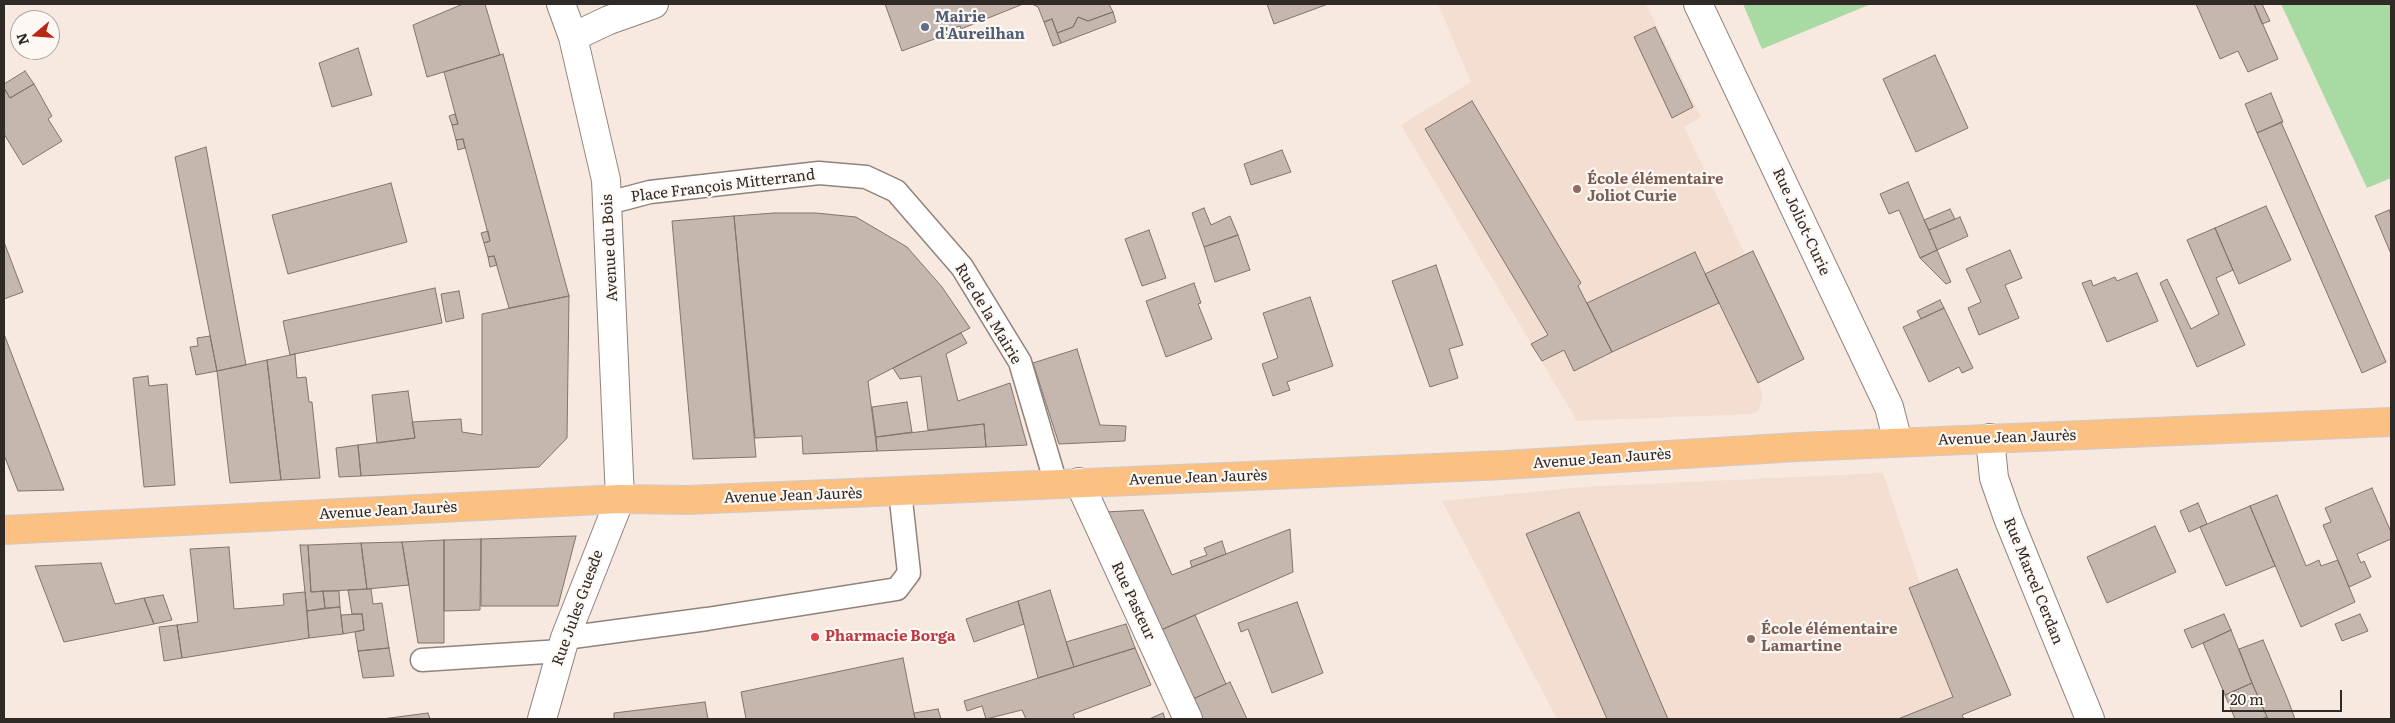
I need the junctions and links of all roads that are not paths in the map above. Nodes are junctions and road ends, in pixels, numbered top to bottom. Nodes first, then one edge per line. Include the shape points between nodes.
1 (561, 4) edge
2 (654, 4) edge
3 (1698, 4) edge
4 (573, 37) junction
5 (896, 191) joint
6 (608, 203) junction
7 (2391, 422) edge
8 (1990, 438) junction
9 (1898, 442) junction
10 (1067, 483) junction
11 (900, 491) junction
12 (620, 499) junction
13 (4, 530) edge
14 (563, 645) junction
15 (422, 660) dead end
16 (542, 719) edge
17 (1188, 719) edge
18 (2090, 719) edge

1 - 4 street, Avenue du Bois
2 - 4 street
3 - 9 street, Rue Joliot-Curie via 1889,407
4 - 6 street, Avenue du Bois via 599,145
5 - 6 lane, Place François Mitterrand via 866,177 818,173 650,192
5 - 10 lane, Rue de la Mairie via 962,267 1020,362
6 - 12 street, Avenue du Bois
7 - 8 main road, Avenue Jean Jaurès
8 - 9 main road, Avenue Jean Jaurès
8 - 18 street, Rue Marcel Cerdan via 1994,478 2008,518
9 - 10 main road, Avenue Jean Jaurès via 1495,465
10 - 11 main road, Avenue Jean Jaurès
10 - 17 street, Rue Pasteur
11 - 12 main road, Avenue Jean Jaurès via 688,500
11 - 14 lane via 909,573 896,589
12 - 13 main road, Avenue Jean Jaurès
12 - 14 street, Rue Jules Guesde
14 - 15 lane
14 - 16 street, Rue Jules Guesde

